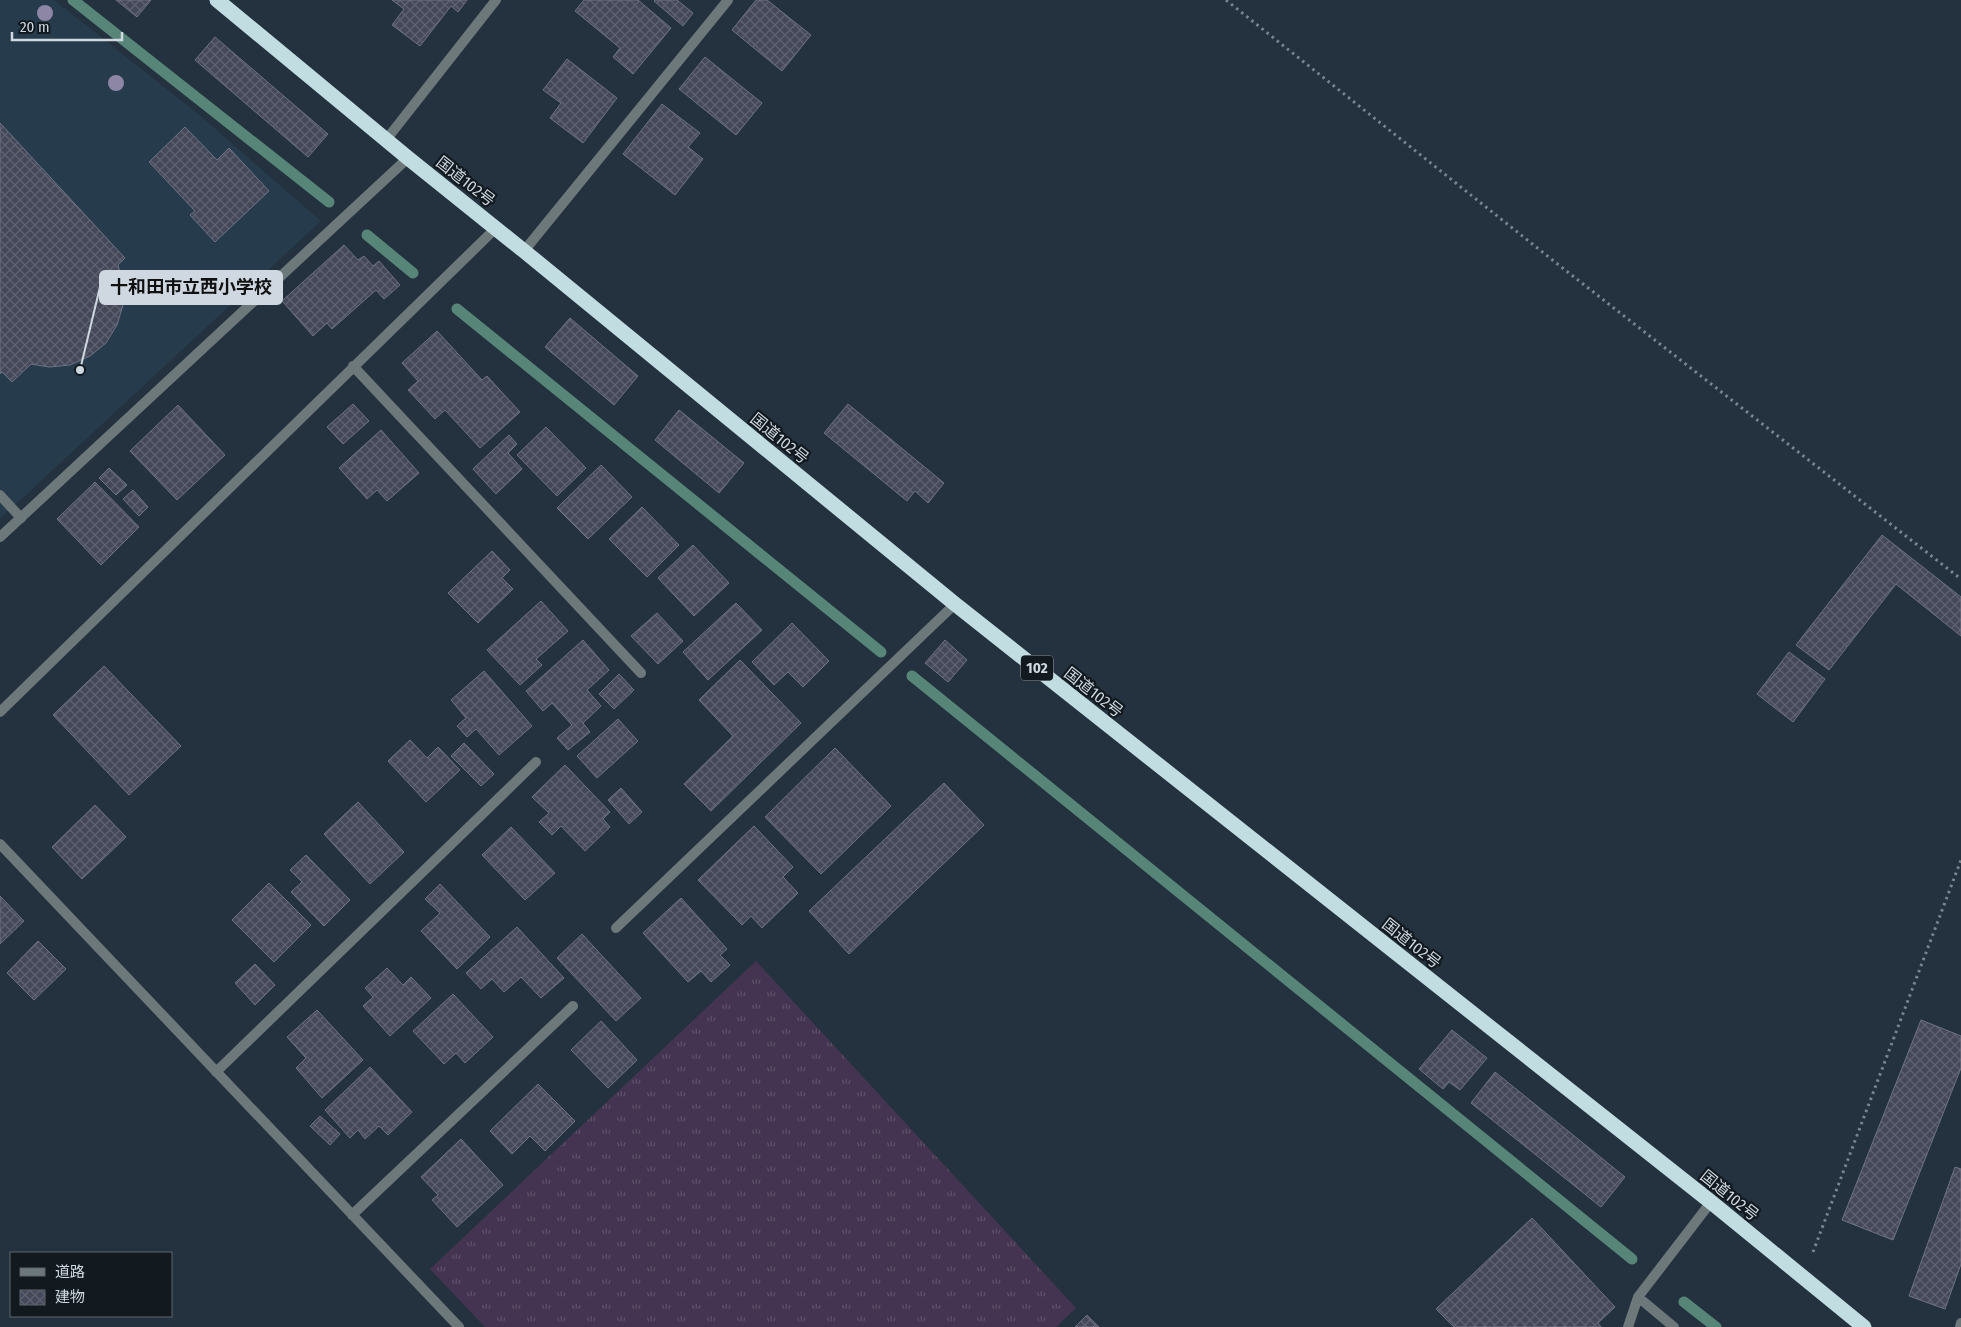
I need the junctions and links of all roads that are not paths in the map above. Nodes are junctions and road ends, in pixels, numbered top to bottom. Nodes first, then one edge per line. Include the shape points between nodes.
1 (496, 0) edge
2 (728, 0) edge
3 (225, 3) edge
4 (386, 140) junction
5 (408, 158) junction
6 (496, 228) junction
7 (524, 251) junction
8 (353, 366) junction
9 (0, 495) edge
10 (21, 518) junction
11 (0, 537) edge
12 (955, 604) junction
13 (641, 673) dead end
14 (0, 712) edge
15 (536, 762) dead end
16 (0, 844) edge
17 (616, 928) dead end
18 (573, 1006) dead end
19 (216, 1072) junction
20 (1711, 1202) junction
21 (352, 1215) junction
22 (1638, 1297) junction
23 (1961, 1323) edge
24 (459, 1327) edge
25 (1628, 1327) edge
26 (1674, 1327) edge
27 (1864, 1327) edge
28 (1960, 1327) edge

1 - 4 street
2 - 7 street
3 - 4 highway, 国道102号 / 102
4 - 5 highway, 国道102号 / 102
5 - 6 highway, 国道102号 / 102
5 - 10 street
6 - 7 highway, 国道102号 / 102
6 - 8 street
7 - 12 highway, 国道102号 / 102
8 - 13 street
8 - 14 street
9 - 10 street
10 - 11 street
12 - 17 street
12 - 20 highway, 国道102号 / 102
15 - 19 street
16 - 19 street
18 - 21 street
19 - 21 street
20 - 22 street
20 - 27 highway, 国道102号 / 102
21 - 24 street
22 - 25 street
22 - 26 street
23 - 28 street

